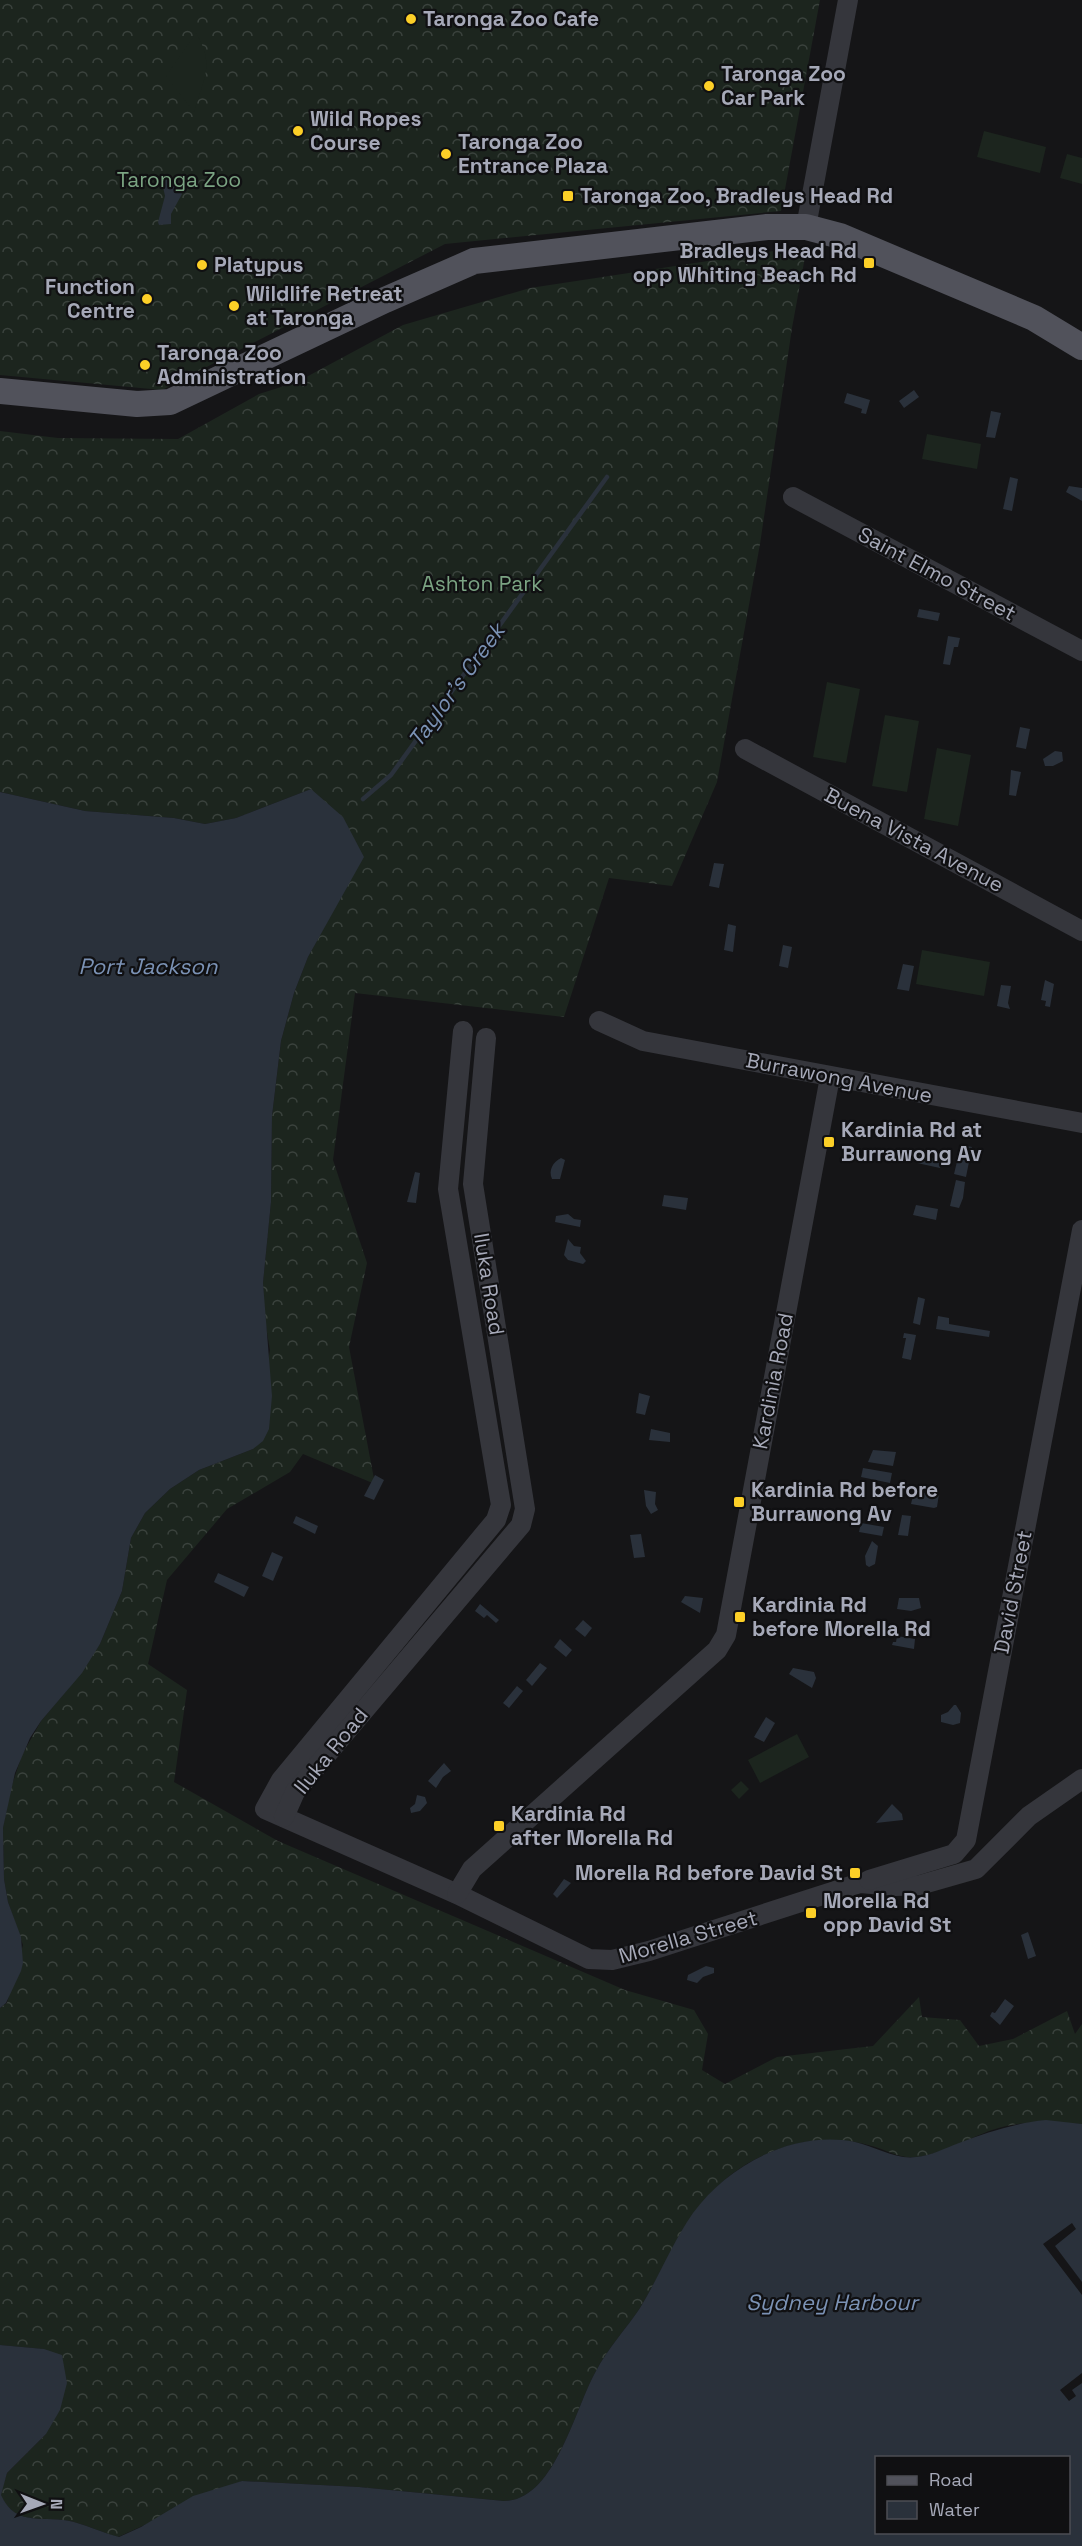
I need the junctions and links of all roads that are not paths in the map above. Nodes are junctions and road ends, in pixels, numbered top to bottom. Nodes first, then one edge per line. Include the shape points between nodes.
1 (848, 0) edge
2 (806, 227) junction
3 (1082, 347) edge
4 (0, 391) edge
5 (793, 497) dead end
6 (1082, 651) edge
7 (745, 748) dead end
8 (1082, 931) edge
9 (599, 1022) dead end
10 (463, 1031) dead end
11 (486, 1038) dead end
12 (830, 1077) junction
13 (1082, 1123) edge
14 (1082, 1230) edge
15 (1082, 1779) edge
16 (284, 1817) junction
17 (860, 1883) junction
18 (456, 1894) junction

1 - 2 street
2 - 3 main road via 840,237 1034,318
2 - 4 main road via 768,227 474,261 170,402 137,404
5 - 6 street, Saint Elmo Street
7 - 8 street, Buena Vista Avenue
9 - 12 street, Burrawong Avenue via 644,1041
10 - 16 street, Iluka Road via 448,1189 501,1504 496,1520 281,1780 265,1809
11 - 16 street, Iluka Road via 473,1184 525,1509 521,1525 295,1792
12 - 13 street, Burrawong Avenue
12 - 18 street, Kardinia Road via 726,1635 717,1650 472,1869
14 - 17 street, David Street via 966,1840 954,1854
15 - 17 street, Morella Street via 1029,1816 976,1869 920,1885
16 - 18 street, Morella Street
17 - 18 street, Morella Street via 649,1951 603,1961 589,1959

